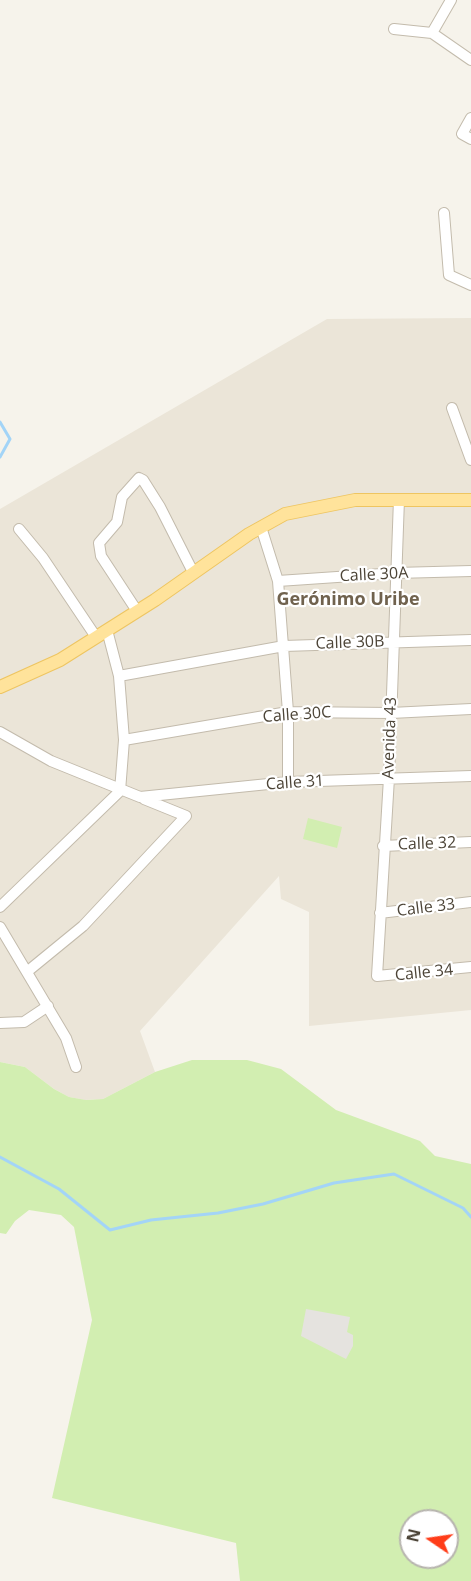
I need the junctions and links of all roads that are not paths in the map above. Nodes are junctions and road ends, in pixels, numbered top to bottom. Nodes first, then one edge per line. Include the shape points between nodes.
1 (451, 0) edge
2 (394, 28) dead end
3 (432, 33) junction
4 (471, 60) edge
5 (471, 118) edge
6 (466, 137) edge
7 (444, 213) dead end
8 (471, 285) edge
9 (452, 408) dead end
10 (471, 460) edge
11 (399, 499) junction
12 (471, 500) edge
13 (261, 527) junction
14 (19, 529) dead end
15 (471, 571) edge
16 (193, 572) junction
17 (396, 573) junction
18 (278, 581) junction
19 (136, 611) junction
20 (101, 634) junction
21 (471, 639) edge
22 (394, 642) junction
23 (285, 646) junction
24 (119, 676) junction
25 (0, 687) edge
26 (471, 709) edge
27 (288, 712) junction
28 (391, 713) junction
29 (2, 736) edge
30 (124, 740) junction
31 (471, 776) edge
32 (389, 778) junction
33 (288, 782) junction
34 (120, 791) junction
35 (140, 797) junction
36 (471, 842) edge
37 (384, 846) junction
38 (471, 902) edge
39 (0, 907) edge
40 (380, 913) junction
41 (0, 927) edge
42 (471, 968) edge
43 (28, 971) junction
44 (377, 976) joint
45 (48, 1006) junction
46 (0, 1023) edge
47 (76, 1067) dead end

1 - 3 street
2 - 3 street
3 - 4 street
5 - 6 street
7 - 8 street via 449,275
9 - 10 street
11 - 12 main road
11 - 13 main road via 317,506 285,514
11 - 17 street, Avenida 43
13 - 16 main road
13 - 18 street
14 - 20 street
15 - 17 street, Calle 30A
16 - 19 main road
16 - 19 street via 160,507 139,478 122,497 117,522 99,543 101,556
17 - 18 street, Calle 30A
17 - 22 street, Avenida 43
18 - 23 street
19 - 20 main road
20 - 24 street
20 - 25 main road via 60,660
21 - 22 street, Calle 30B
22 - 23 street, Calle 30B
22 - 28 street, Avenida 43
23 - 24 street, Calle 30B
23 - 27 street
24 - 30 street
26 - 28 street, Calle 30C
27 - 28 street, Calle 30C
27 - 30 street, Calle 30C
27 - 33 street
28 - 32 street, Avenida 43
29 - 34 street, Calle 31
30 - 34 street
31 - 32 street, Calle 31
32 - 33 street, Calle 31
32 - 37 street, Avenida 43
33 - 35 street, Calle 31
34 - 35 street, Calle 31
34 - 39 street
35 - 43 street via 186,816 83,926
36 - 37 street, Calle 32
37 - 40 street, Avenida 43
38 - 40 street, Calle 33
40 - 44 street, Avenida 43
41 - 43 street
42 - 44 street, Calle 34
43 - 45 street
45 - 46 street via 24,1022
45 - 47 street via 66,1038

